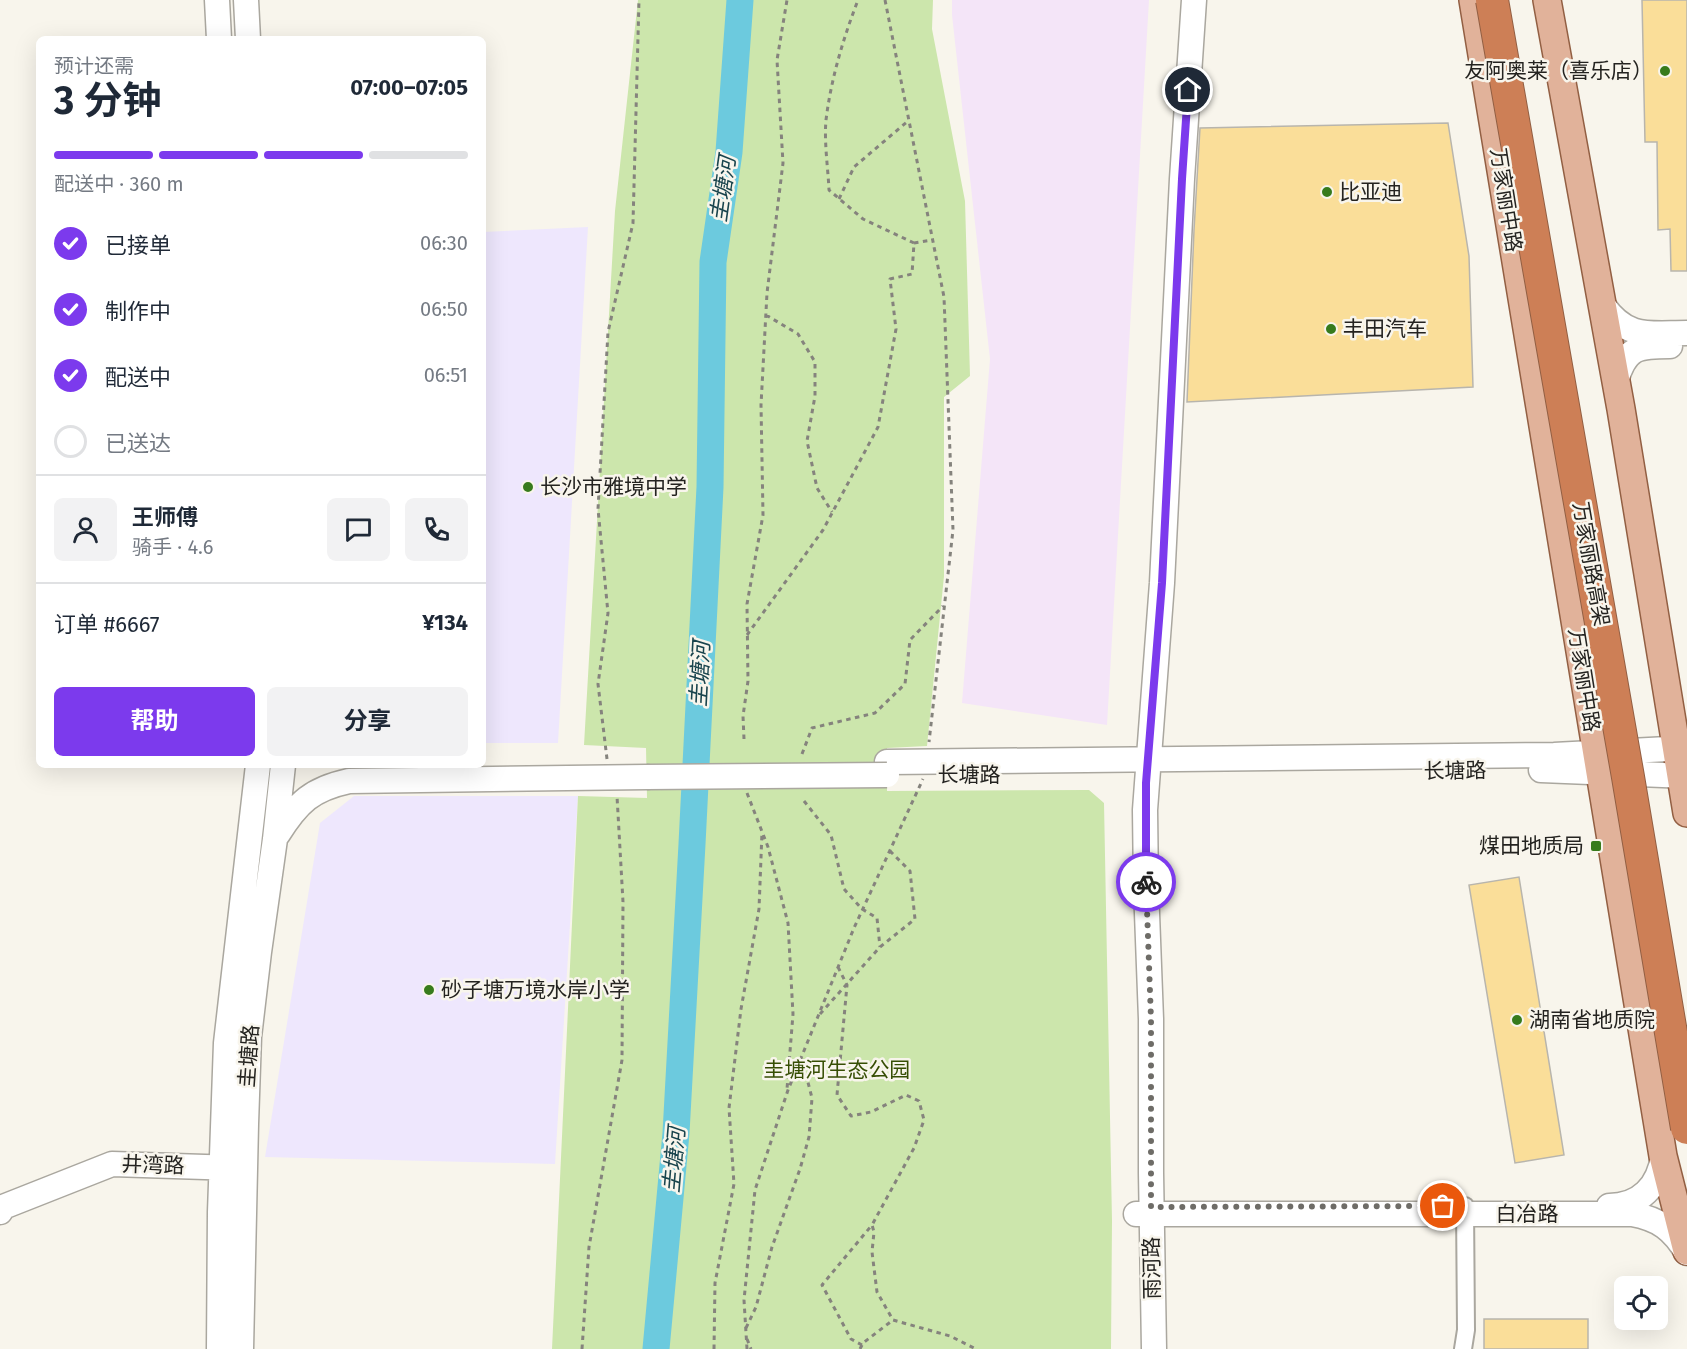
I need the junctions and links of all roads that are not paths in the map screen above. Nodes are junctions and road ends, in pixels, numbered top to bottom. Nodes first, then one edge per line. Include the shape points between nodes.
1 (217, 0) edge
2 (246, 0) edge
3 (1177, 0) edge
4 (1194, 0) edge
5 (1473, 0) edge
6 (1492, 0) edge
7 (1513, 0) edge
8 (1547, 0) edge
9 (219, 36) edge
10 (248, 36) edge
11 (1603, 305) junction
12 (1687, 333) edge
13 (1687, 346) edge
14 (1616, 381) junction
15 (1682, 749) edge
16 (1597, 762) junction
17 (486, 764) edge
18 (1140, 767) junction
19 (258, 768) edge
20 (283, 768) edge
21 (608, 770) junction
22 (1684, 776) edge
23 (1687, 813) edge
24 (275, 839) junction
25 (1687, 1003) edge
26 (1687, 1128) edge
27 (1663, 1156) junction
28 (233, 1168) junction
29 (1144, 1210) junction
30 (1465, 1210) junction
31 (0, 1212) edge
32 (1687, 1252) edge
33 (219, 1349) edge
34 (241, 1349) edge
35 (1138, 1349) edge
36 (1154, 1349) edge
37 (1463, 1349) edge

1 - 9 main road
2 - 10 main road
3 - 18 main road, 雨河路 via 1165,178
4 - 18 main road, 雨河路 via 1162,583
5 - 16 main road, 万家丽中路
6 - 26 highway, 万家丽路高架, bridge
7 - 25 highway, 万家丽路高架
8 - 11 main road
11 - 12 main road via 1613,319 1634,331
11 - 14 main road
13 - 14 main road via 1647,346 1635,350 1621,366
14 - 15 main road
15 - 16 main road, 长塘路
15 - 22 main road
16 - 18 main road, 长塘路 via 1554,755
16 - 22 main road, 长塘路
16 - 27 main road, 万家丽中路
17 - 21 main road, 长塘路
18 - 21 main road, 长塘路, bridge
18 - 29 main road, 雨河路 via 1130,829
19 - 28 main road, 圭塘路 via 226,1043
20 - 24 main road, 圭塘路
21 - 24 main road, 长塘路 via 349,781 306,798
22 - 23 main road
24 - 28 main road, 圭塘路
27 - 30 main road, 白冶路 via 1652,1188 1617,1206
27 - 32 main road, 万家丽中路
28 - 31 main road, 井湾路 via 112,1164 3,1207
28 - 33 main road, 圭塘路
28 - 34 main road, 圭塘路
29 - 30 main road, 白冶路
29 - 35 main road, 雨河路
29 - 36 main road, 雨河路
30 - 32 main road, 白冶路 via 1632,1214 1665,1226
30 - 37 street

